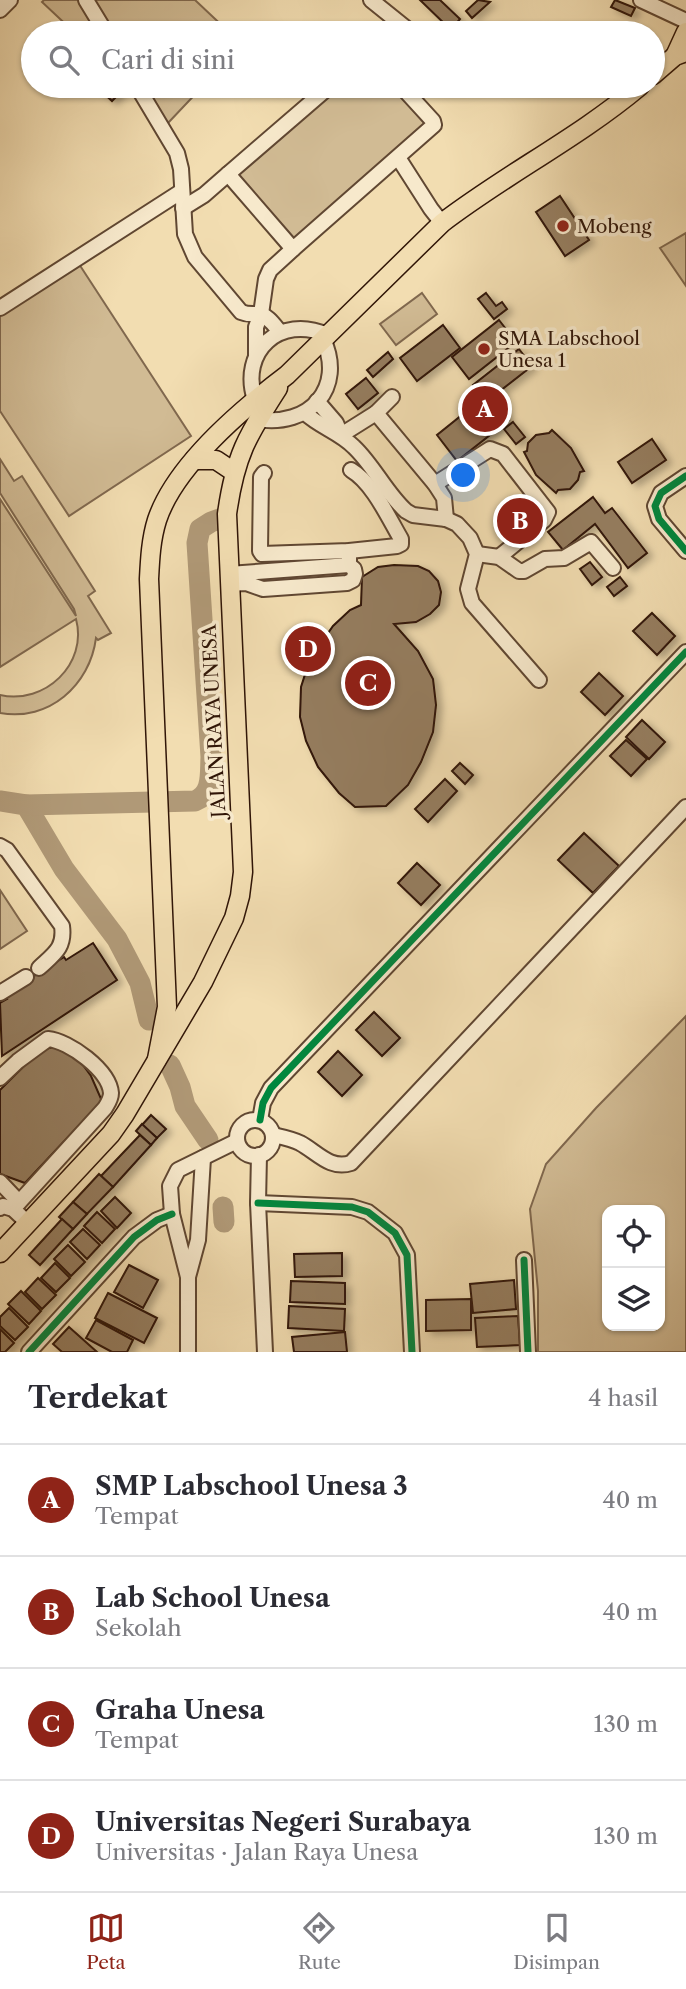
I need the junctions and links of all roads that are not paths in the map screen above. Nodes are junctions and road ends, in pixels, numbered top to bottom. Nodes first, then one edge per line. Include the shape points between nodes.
1 (10, 0) edge
2 (86, 0) edge
3 (371, 0) edge
4 (641, 0) edge
5 (0, 10) edge
6 (99, 21) edge
7 (397, 21) edge
8 (684, 39) edge
9 (665, 61) edge
10 (144, 98) edge
11 (316, 98) edge
12 (413, 98) edge
13 (624, 98) edge
14 (399, 159) junction
15 (228, 174) junction
16 (182, 191) junction
17 (184, 208) junction
18 (442, 223) junction
19 (293, 249) junction
20 (0, 308) edge
21 (261, 314) junction
22 (281, 332) junction
23 (325, 337) junction
24 (256, 356) junction
25 (287, 375) junction
26 (391, 397) dead end
27 (255, 400) junction
28 (317, 401) junction
29 (305, 413) junction
30 (376, 413) junction
31 (257, 419) junction
32 (341, 435) junction
33 (194, 460) junction
34 (351, 470) dead end
35 (234, 472) junction
36 (264, 473) dead end
37 (686, 476) edge
38 (435, 484) junction
39 (446, 519) junction
40 (686, 551) edge
41 (477, 554) junction
42 (499, 557) junction
43 (349, 558) junction
44 (613, 568) dead end
45 (229, 579) junction
46 (686, 652) edge
47 (539, 680) dead end
48 (686, 807) edge
49 (0, 846) edge
50 (39, 968) dead end
51 (165, 976) junction
52 (26, 977) dead end
53 (203, 982) junction
54 (0, 993) edge
55 (157, 1059) junction
56 (0, 1078) edge
57 (260, 1120) junction
58 (273, 1135) junction
59 (237, 1142) junction
60 (259, 1156) junction
61 (204, 1157) junction
62 (0, 1182) edge
63 (258, 1203) junction
64 (11, 1206) edge
65 (172, 1214) junction
66 (28, 1223) junction
67 (0, 1254) edge
68 (524, 1260) dead end
69 (188, 1277) junction
70 (29, 1352) edge
71 (188, 1352) edge
72 (265, 1352) edge
73 (412, 1352) edge
74 (528, 1352) edge

1 - 5 street
2 - 6 street
3 - 7 street
4 - 8 street via 667,13
8 - 9 main road
10 - 16 street via 177,153
11 - 15 street
12 - 14 street via 434,125
13 - 18 main road, JALAN RAYA UNESA
14 - 18 street
14 - 19 street
15 - 17 street
15 - 19 street
16 - 17 street
16 - 20 street
17 - 21 street via 185,234 195,257 241,312
18 - 23 main road, JALAN RAYA UNESA
19 - 21 street via 270,270
21 - 22 street
21 - 24 street
22 - 23 street via 304,328
22 - 24 street
23 - 25 main road, JALAN RAYA UNESA
23 - 28 street via 329,377
24 - 27 street via 251,378
25 - 27 main road, JALAN RAYA UNESA
25 - 31 main road, JALAN RAYA UNESA
26 - 30 street
27 - 33 main road, JALAN RAYA UNESA
28 - 29 street
28 - 32 street
29 - 31 street via 290,420
29 - 32 street
30 - 32 street
30 - 38 street
31 - 35 main road, JALAN RAYA UNESA
32 - 39 street via 406,511
33 - 35 main road via 216,460
33 - 51 main road, JALAN RAYA UNESA via 164,503 150,552
34 - 43 street via 372,493 401,544
35 - 45 main road, JALAN RAYA UNESA via 227,514
36 - 43 street via 262,554
37 - 40 street via 661,493 655,506 659,519
38 - 39 street via 444,498
38 - 42 street via 491,449 503,454 548,512
39 - 41 street via 470,538
41 - 42 street
41 - 47 street via 468,589 472,603
42 - 44 street via 524,571 548,558 564,558 591,542
43 - 45 street
45 - 53 main road, JALAN RAYA UNESA via 243,872 234,918
46 - 57 street via 271,1088
48 - 58 street via 351,1163 330,1163 298,1142
49 - 50 street via 62,926 58,950
51 - 53 main road via 182,990
51 - 55 main road, JALAN RAYA UNESA via 167,1007
52 - 54 street
53 - 55 main road, JALAN RAYA UNESA
55 - 66 main road, JALAN RAYA UNESA via 111,1134
56 - 64 street via 53,1039 77,1049 98,1070 111,1097
57 - 58 street
57 - 59 street via 240,1126
58 - 60 street via 270,1148
59 - 60 street via 244,1153
59 - 61 street
60 - 63 street
61 - 65 street via 173,1177
61 - 69 street via 198,1240
62 - 64 street
63 - 72 street
63 - 73 street via 352,1207 368,1212 395,1233 407,1255
64 - 66 street
65 - 69 street
65 - 70 street via 134,1237
66 - 67 main road, JALAN RAYA UNESA
68 - 74 street
69 - 71 street

